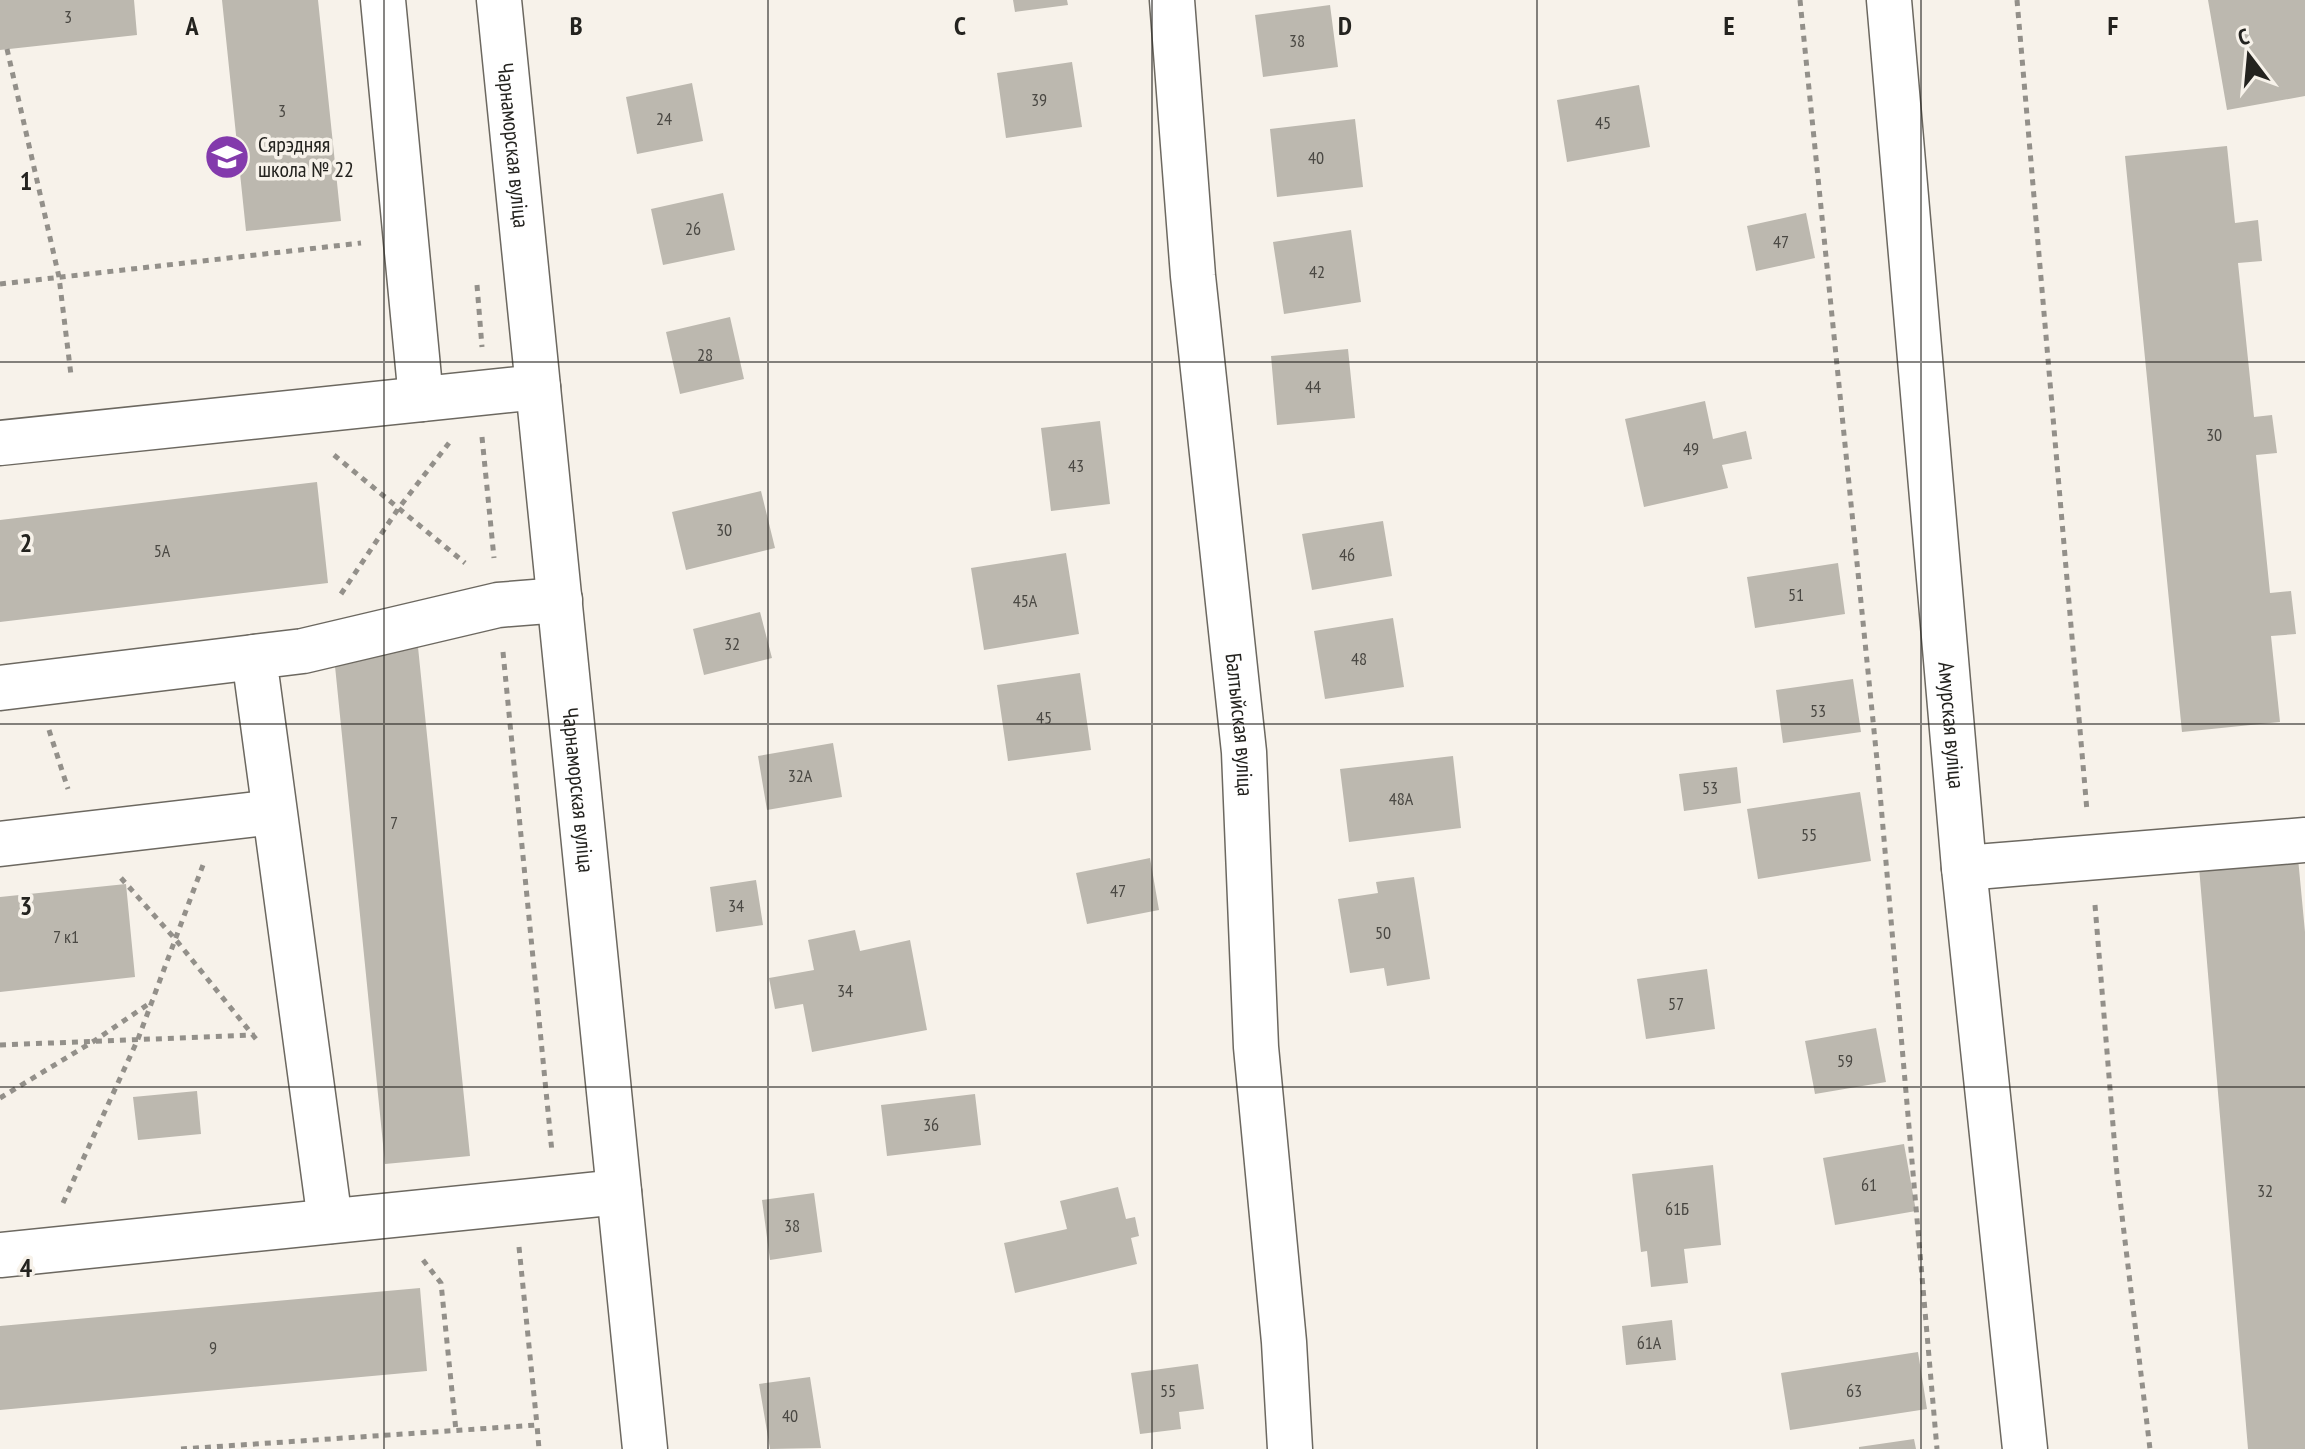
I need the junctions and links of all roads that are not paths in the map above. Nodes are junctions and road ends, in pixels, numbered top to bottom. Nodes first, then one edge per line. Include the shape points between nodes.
1 (383, 0) edge
2 (499, 0) edge
3 (1172, 0) edge
4 (1889, 0) edge
5 (538, 387) junction
6 (421, 399) junction
7 (0, 443) edge
8 (560, 600) junction
9 (254, 657) junction
10 (17, 686) edge
11 (274, 812) junction
12 (2305, 840) edge
13 (0, 844) edge
14 (1964, 868) junction
15 (619, 1192) junction
16 (330, 1221) junction
17 (0, 1255) edge
18 (645, 1449) edge
19 (1290, 1449) edge
20 (2025, 1449) edge

1 - 6 street
2 - 5 street, Чарнаморская вуліца
3 - 19 street, Балтыйская вуліца via 1193,276 1244,752 1256,1047
4 - 14 street, Амурская вуліца
5 - 6 street
5 - 8 street, Чарнаморская вуліца
6 - 7 street
8 - 9 street via 497,597 303,651
8 - 15 street, Чарнаморская вуліца
9 - 10 street
9 - 11 street
11 - 13 street
11 - 16 street
12 - 14 street
14 - 20 street, Амурская вуліца
15 - 16 street
15 - 18 street, Чарнаморская вуліца
16 - 17 street

